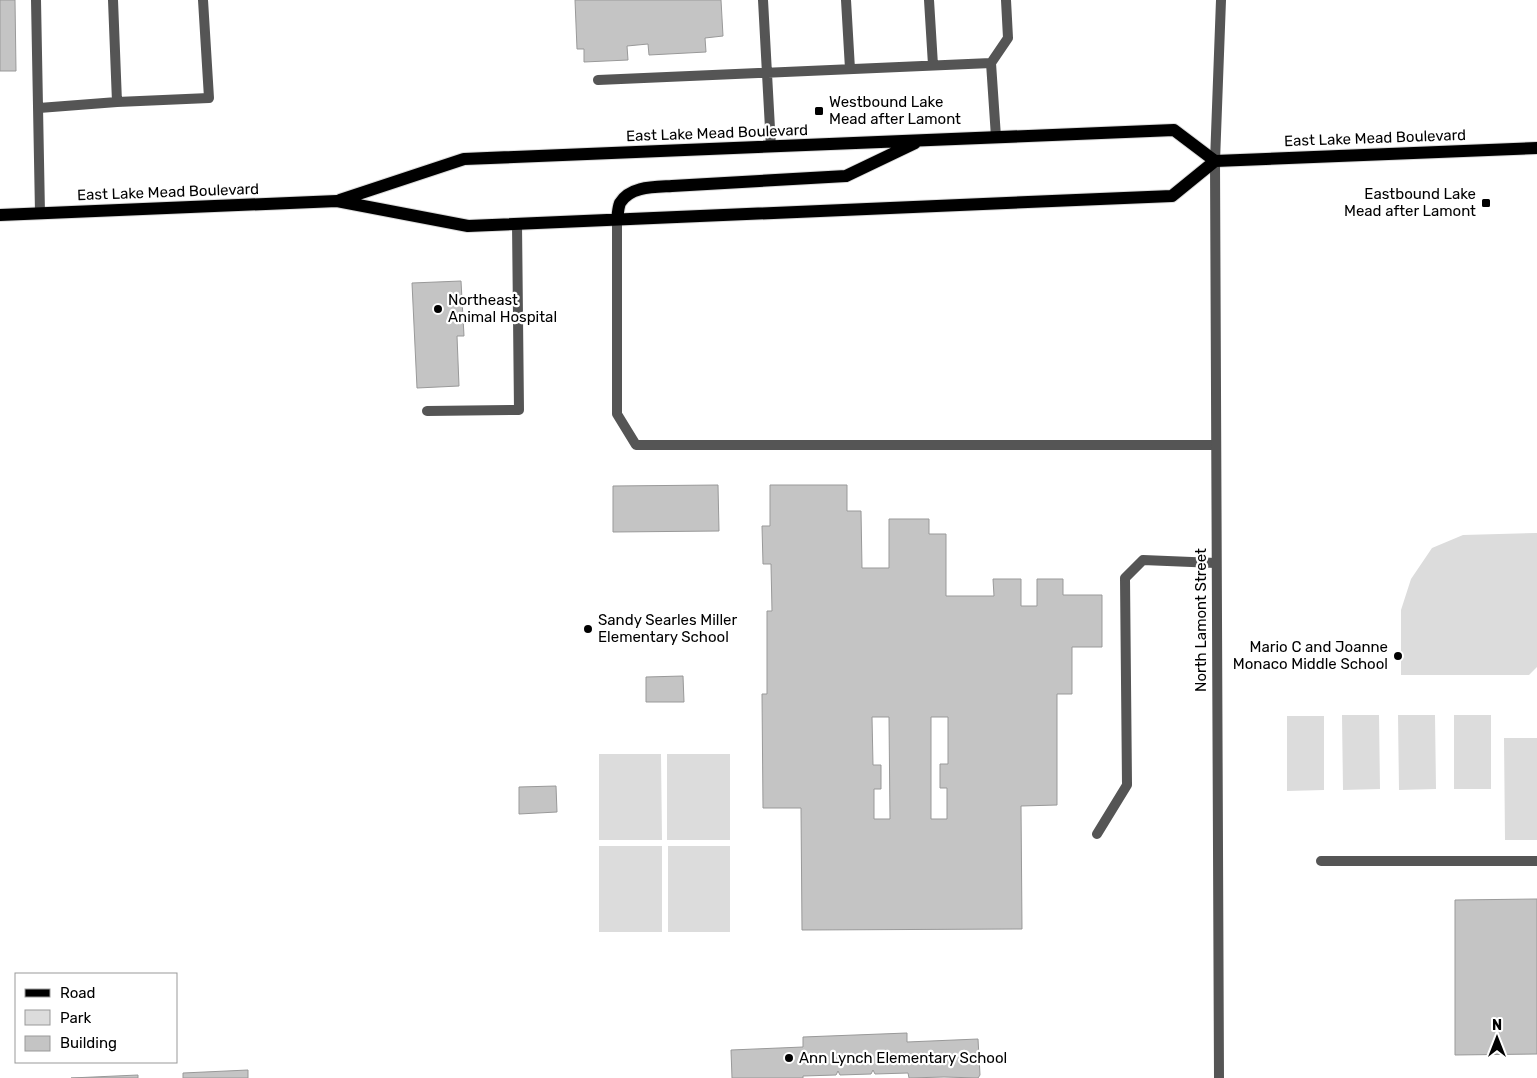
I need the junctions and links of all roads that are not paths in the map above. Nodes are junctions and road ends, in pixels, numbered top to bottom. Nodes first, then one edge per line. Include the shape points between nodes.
1 (36, 0) edge
2 (112, 0) edge
3 (203, 0) edge
4 (762, 0) edge
5 (846, 0) edge
6 (929, 0) edge
7 (1006, 0) edge
8 (1221, 0) edge
9 (991, 63) junction
10 (933, 65) junction
11 (850, 69) junction
12 (767, 73) junction
13 (598, 80) dead end
14 (117, 102) junction
15 (39, 108) junction
16 (996, 138) junction
17 (920, 141) junction
18 (771, 146) junction
19 (1537, 148) edge
20 (1215, 161) junction
21 (337, 201) junction
22 (40, 213) junction
23 (0, 215) edge
24 (617, 219) junction
25 (518, 224) junction
26 (427, 412) dead end
27 (1215, 444) junction
28 (1216, 563) junction
29 (1097, 834) dead end
30 (1321, 861) dead end
31 (1537, 861) edge
32 (1220, 1078) edge

1 - 15 street
2 - 14 street
3 - 14 street via 209,98
4 - 12 street
5 - 11 street
6 - 10 street
7 - 9 street via 1008,38
8 - 20 street, North Lamont Street
9 - 10 street
9 - 16 street
10 - 11 street
11 - 12 street
12 - 13 street
12 - 18 street
14 - 15 street
15 - 22 street
16 - 17 main road, East Lake Mead Boulevard
16 - 20 main road, East Lake Mead Boulevard via 1174,130
17 - 18 main road, East Lake Mead Boulevard
17 - 24 main road via 846,176 672,186 630,192 620,204
18 - 21 main road, East Lake Mead Boulevard via 464,159
19 - 20 main road, East Lake Mead Boulevard
20 - 24 main road, East Lake Mead Boulevard via 1172,196
20 - 27 street, North Lamont Street
21 - 22 main road, East Lake Mead Boulevard
21 - 25 main road, East Lake Mead Boulevard via 468,226
22 - 23 main road, East Lake Mead Boulevard
24 - 25 main road, East Lake Mead Boulevard
24 - 27 street via 617,414 636,445
25 - 26 street via 519,410
27 - 28 street, North Lamont Street
28 - 29 street via 1143,560 1125,578 1127,785
28 - 32 street, North Lamont Street
30 - 31 street

